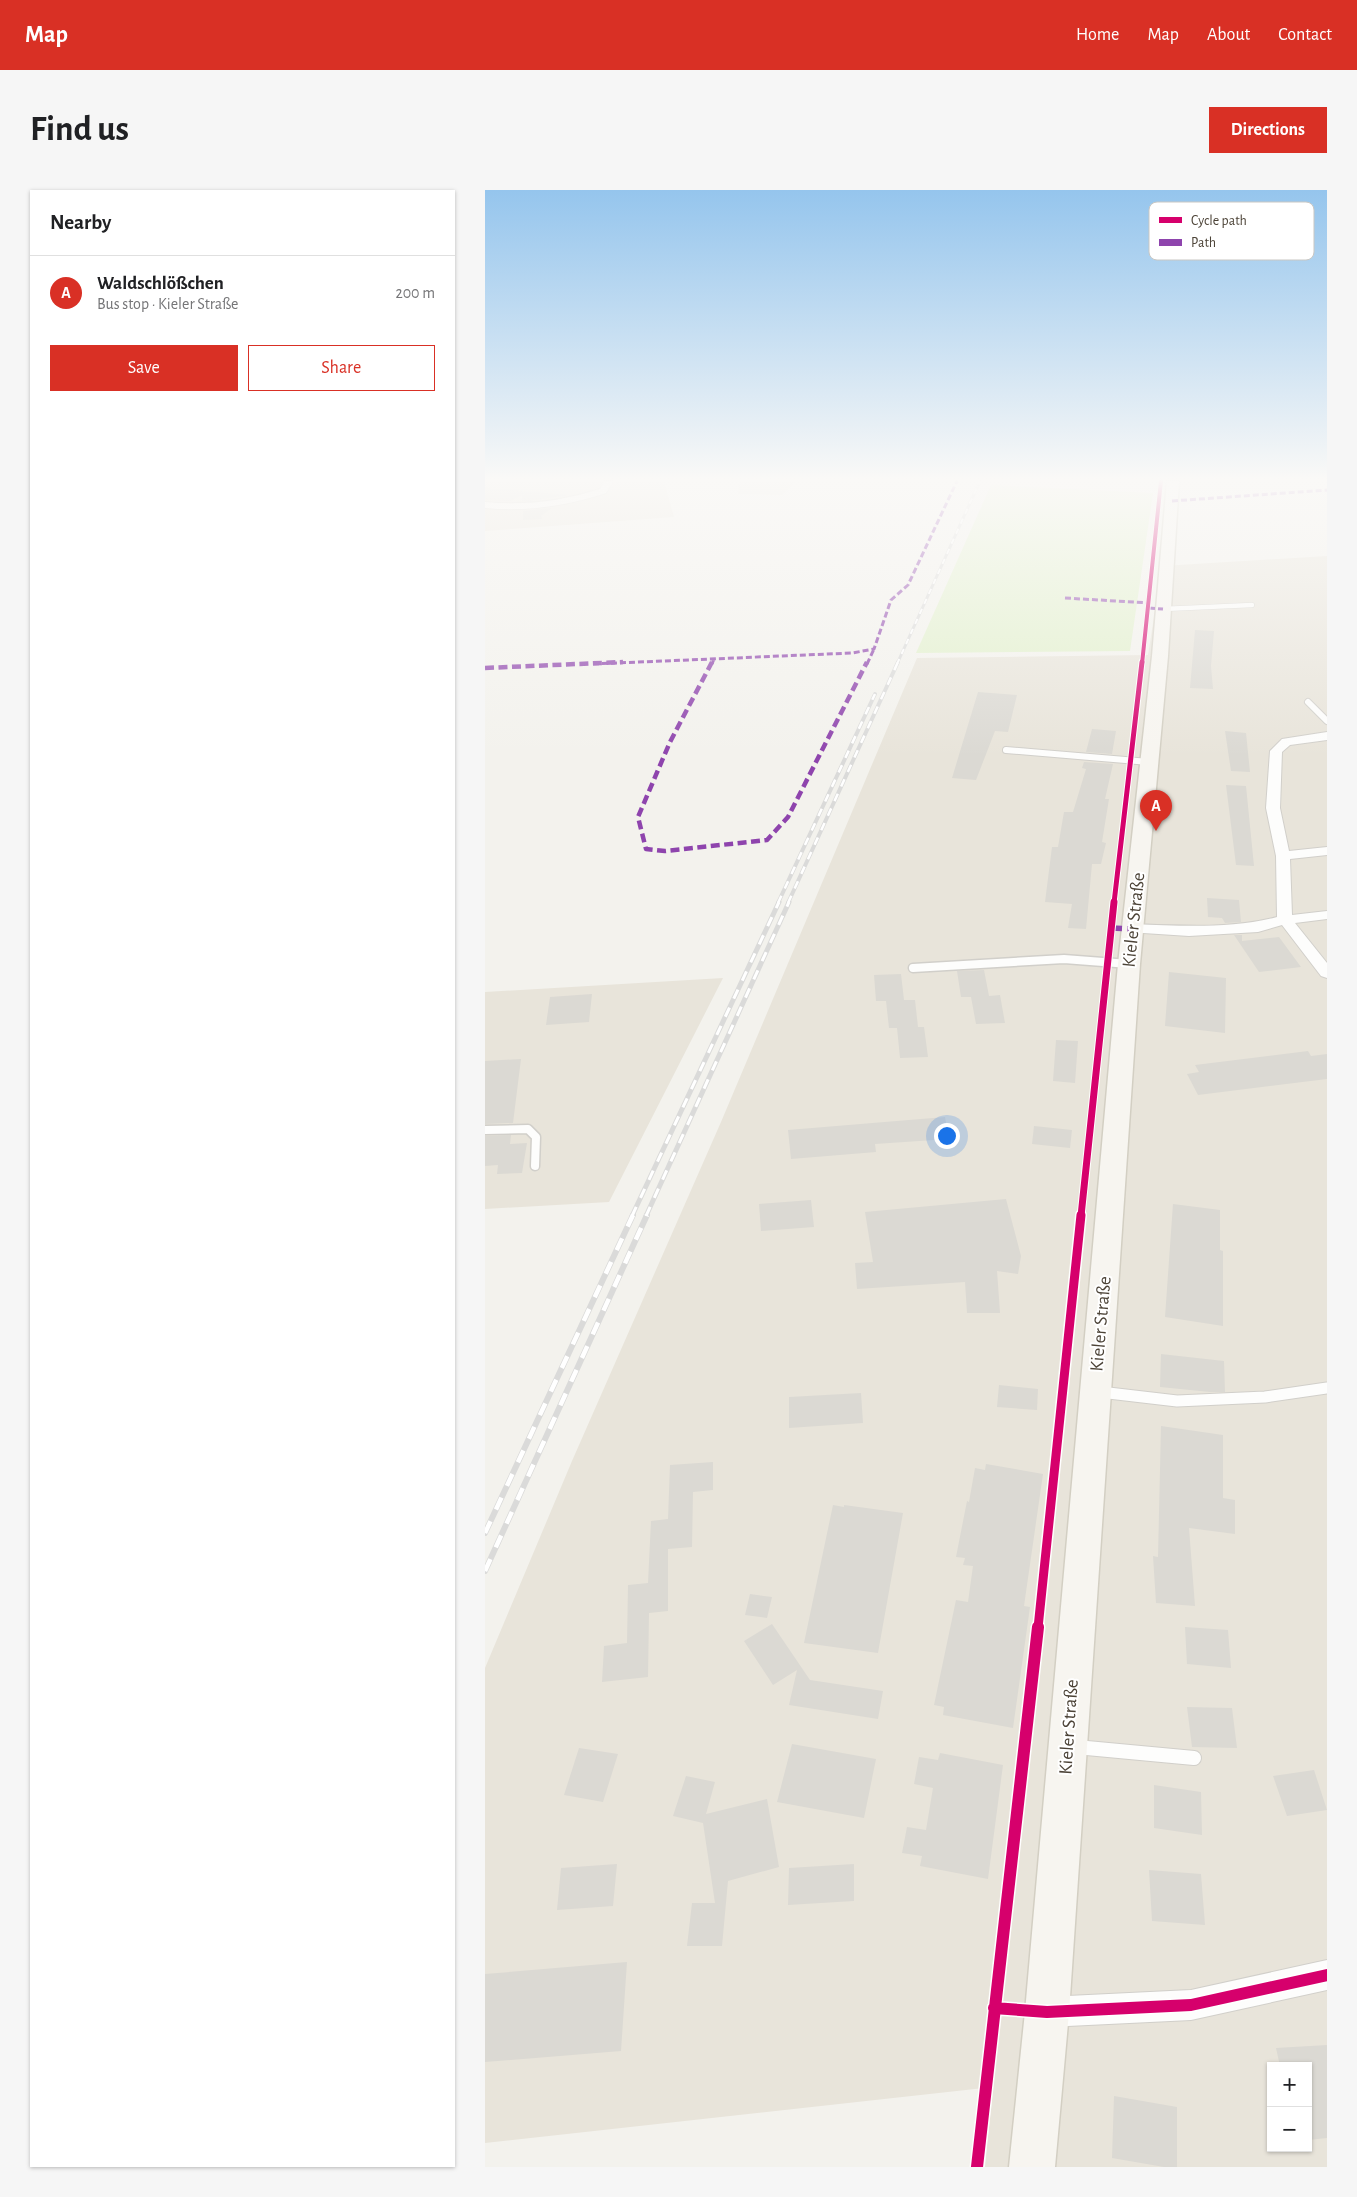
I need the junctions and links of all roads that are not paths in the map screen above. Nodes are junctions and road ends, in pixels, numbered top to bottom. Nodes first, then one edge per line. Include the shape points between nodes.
1 (1166, 573) edge
2 (1252, 605) dead end
3 (1163, 609) junction
4 (1309, 702) dead end
5 (1327, 721) edge
6 (1327, 736) edge
7 (1006, 750) dead end
8 (1149, 762) junction
9 (1327, 851) edge
10 (1283, 856) junction
11 (1327, 915) edge
12 (1285, 920) junction
13 (1133, 929) junction
14 (1129, 964) junction
15 (913, 968) dead end
16 (1327, 972) edge
17 (485, 1130) edge
18 (535, 1166) dead end
19 (1327, 1388) edge
20 (1095, 1392) junction
21 (1068, 1746) junction
22 (1194, 1758) dead end
23 (1327, 1975) edge
24 (1047, 2012) junction
25 (1031, 2167) edge

1 - 3 main road, Kieler Straße
2 - 3 lane
3 - 8 main road, Kieler Straße
4 - 5 lane
6 - 10 street via 1286,742 1275,752 1273,808
7 - 8 lane
8 - 13 main road, Kieler Straße
9 - 10 street
10 - 12 street
11 - 12 street
12 - 13 street via 1258,927 1189,931
12 - 16 street
13 - 14 main road, Kieler Straße
14 - 15 lane via 1064,959
14 - 20 main road, Kieler Straße
17 - 18 lane via 528,1129 536,1137
19 - 20 lane via 1265,1397 1177,1401
20 - 21 main road, Kieler Straße
21 - 22 lane
21 - 24 main road, Kieler Straße
23 - 24 street via 1191,2005
24 - 25 main road, Kieler Straße

